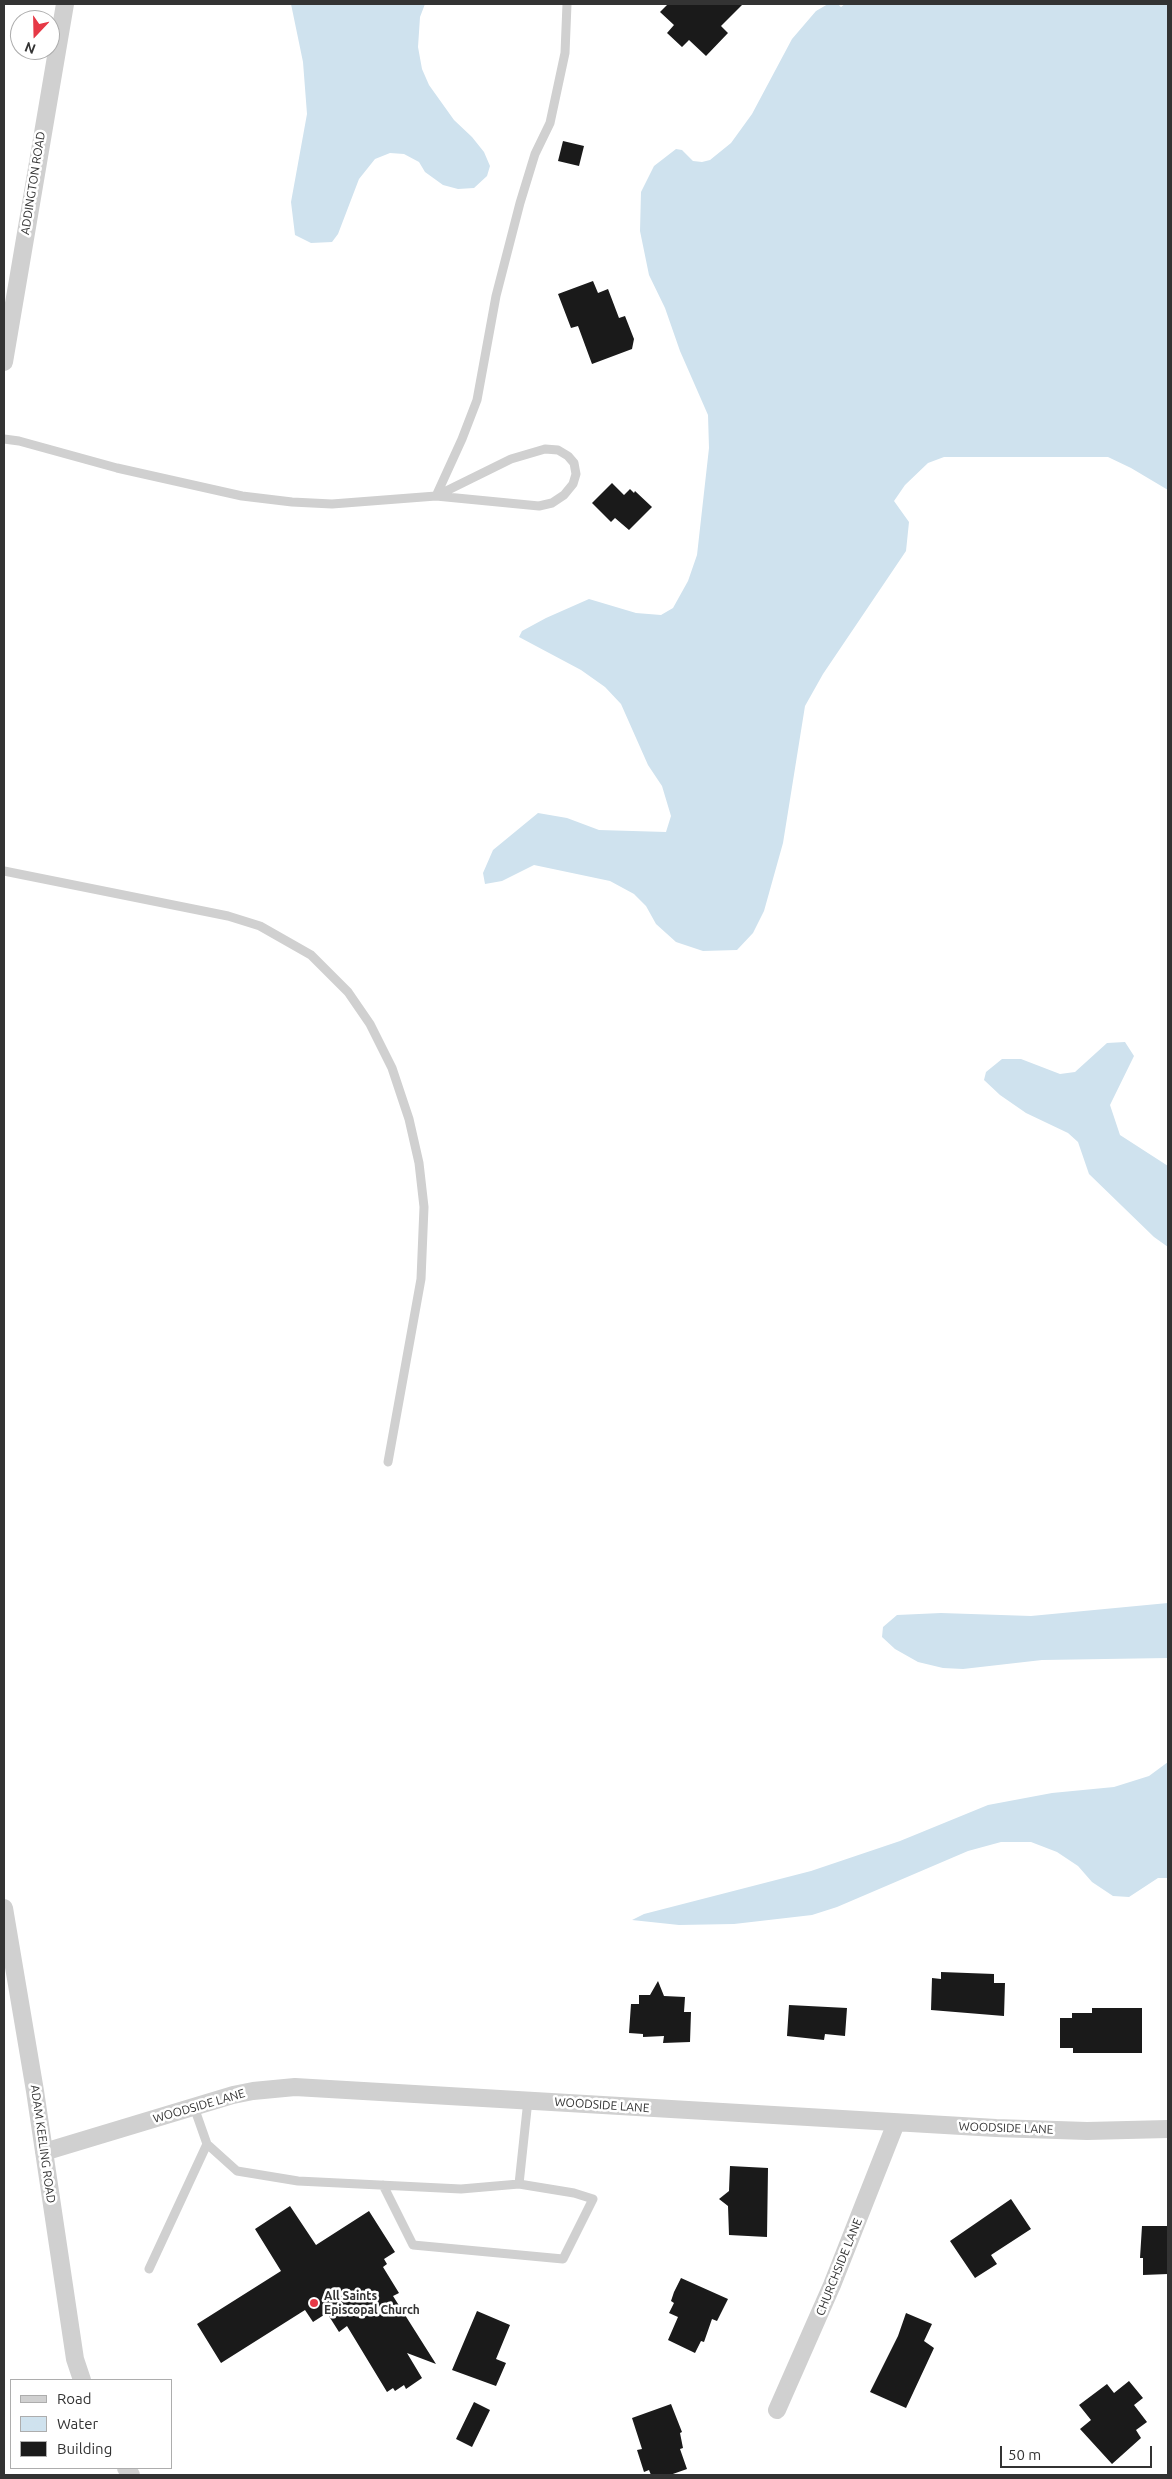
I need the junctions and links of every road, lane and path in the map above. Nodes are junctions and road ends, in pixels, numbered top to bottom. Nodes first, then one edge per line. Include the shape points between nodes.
1 (65, 4) edge
2 (568, 4) edge
3 (4, 362) edge
4 (4, 439) edge
5 (436, 496) junction
6 (4, 871) edge
7 (388, 1462) dead end
8 (4, 1908) edge
9 (528, 2100) junction
10 (194, 2107) junction
11 (896, 2123) junction
12 (1168, 2129) edge
13 (207, 2144) junction
14 (44, 2152) junction
15 (519, 2184) junction
16 (383, 2185) junction
17 (149, 2269) dead end
18 (82, 2379) edge
19 (777, 2410) dead end

1 - 3 street, ADDINGTON ROAD
2 - 5 lane via 565,53 550,123 535,154 520,203 496,296 477,400
4 - 5 lane via 242,496 332,504
5 - 5 lane via 538,506 552,503 573,484 576,474 574,463 558,450 545,449 511,459
6 - 7 lane via 228,916 260,926 311,955 348,992 370,1024 392,1068 409,1119 424,1207 421,1279
8 - 14 street, ADAM KEELING ROAD
9 - 10 street, WOODSIDE LANE via 295,2087 254,2091
9 - 11 street, WOODSIDE LANE
9 - 15 lane
10 - 13 lane
10 - 14 street, WOODSIDE LANE
11 - 12 street, WOODSIDE LANE via 1087,2131
11 - 19 street, CHURCHSIDE LANE via 832,2285
13 - 16 lane via 237,2171 298,2181
13 - 17 lane
14 - 18 street, ADAM KEELING ROAD via 75,2359
15 - 16 lane via 462,2189
15 - 16 lane via 593,2199 563,2259 413,2245

